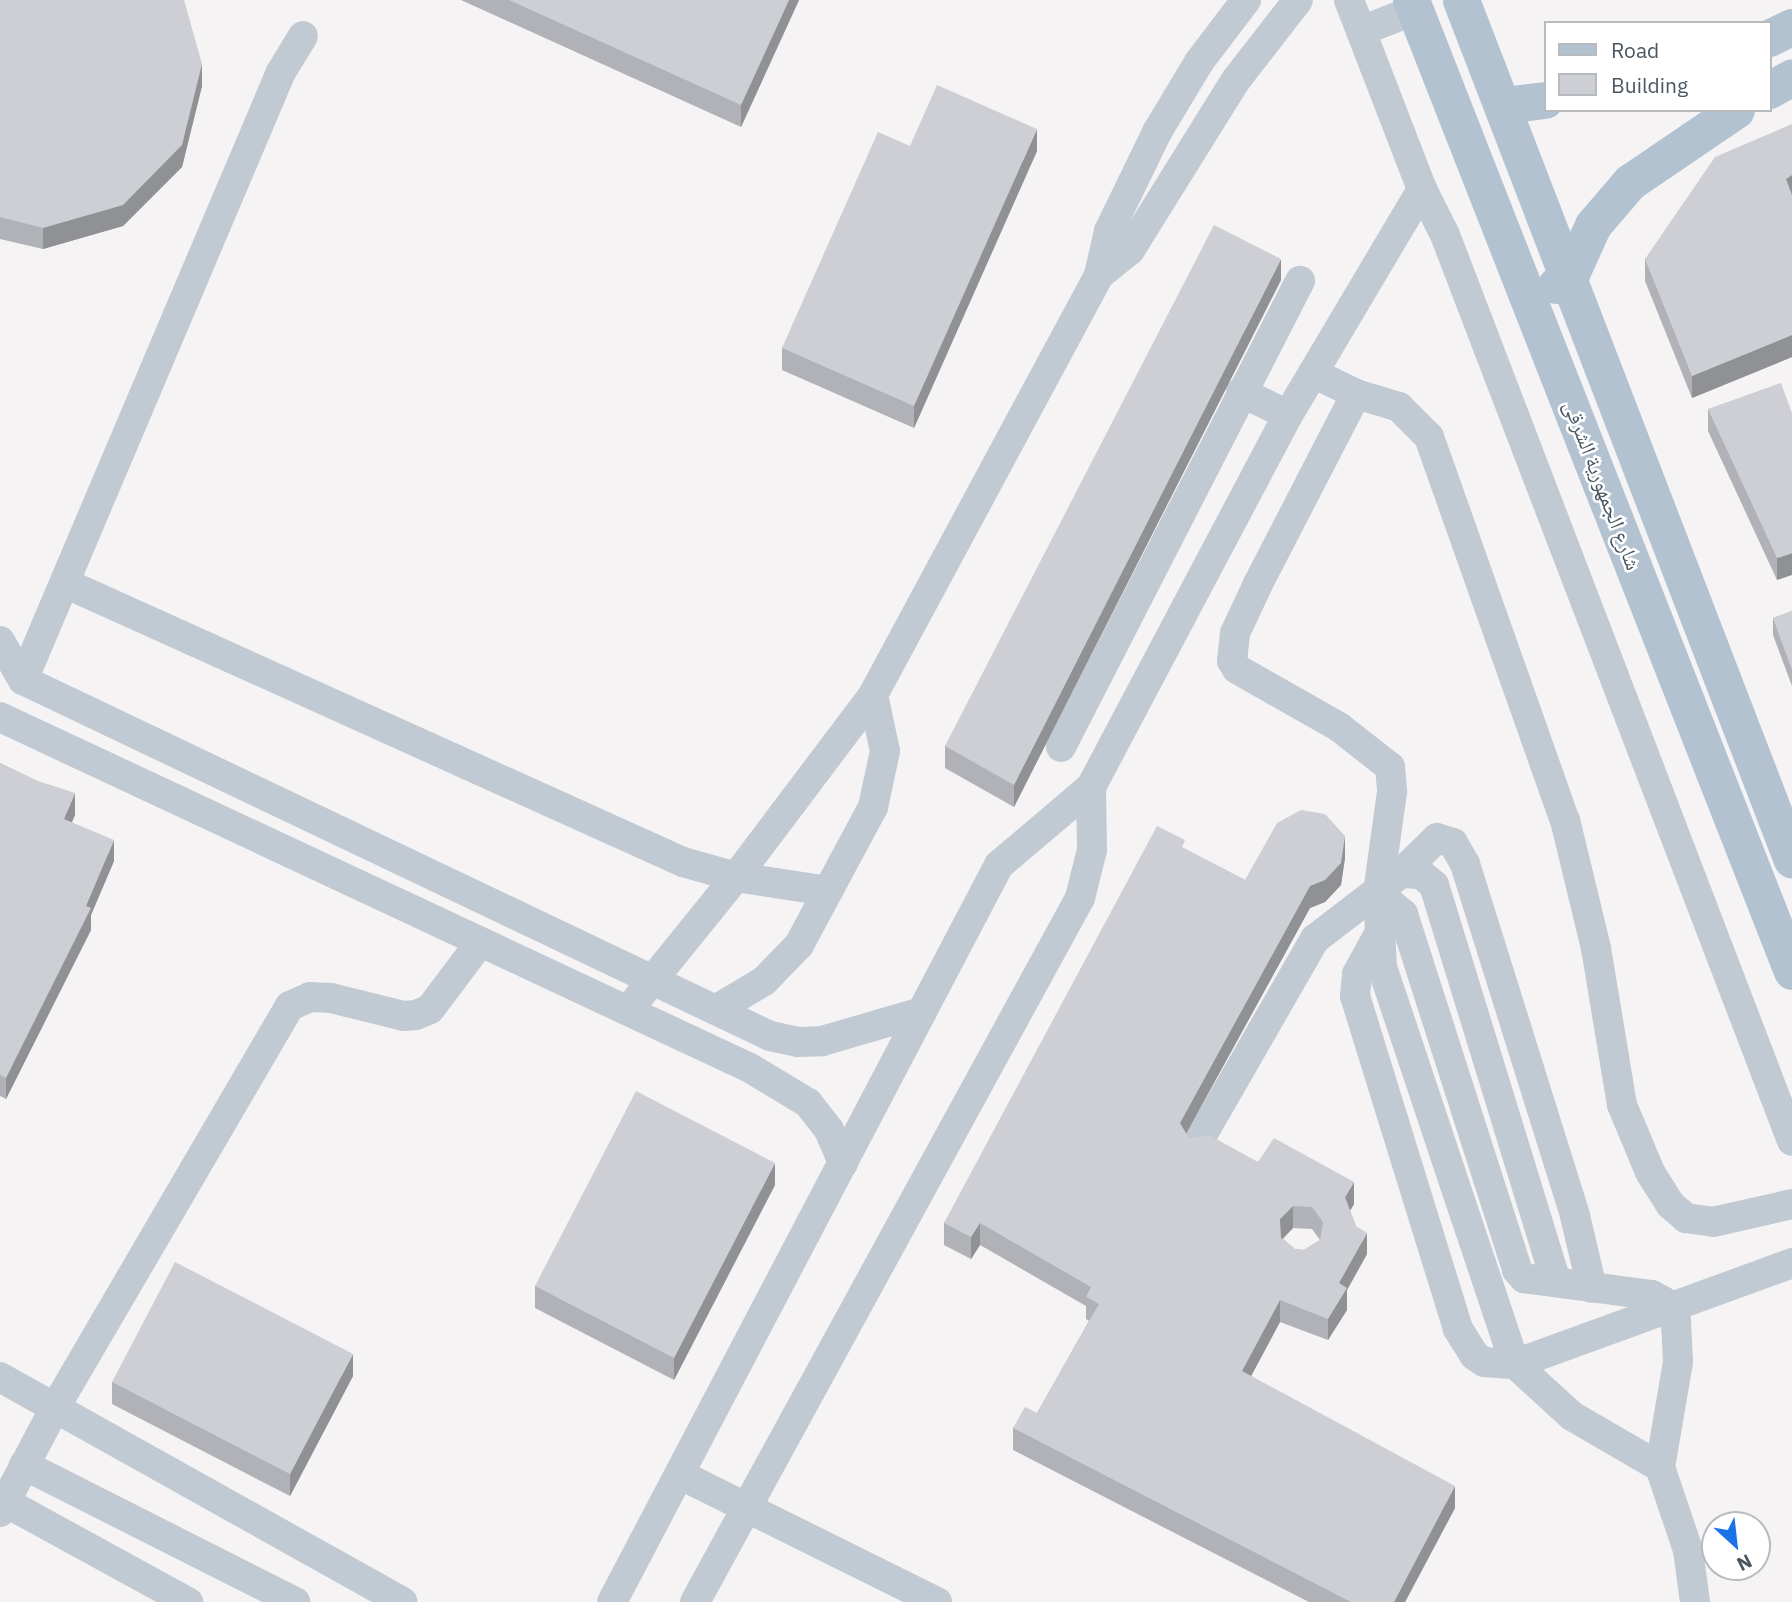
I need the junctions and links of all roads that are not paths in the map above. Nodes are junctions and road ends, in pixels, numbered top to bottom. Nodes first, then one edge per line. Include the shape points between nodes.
1 (1246, 0) edge
2 (1298, 0) edge
3 (1349, 0) edge
4 (1465, 10) edge
5 (1417, 16) edge
6 (1792, 27) edge
7 (1361, 31) junction
8 (303, 36) dead end
9 (1771, 37) edge
10 (1792, 77) edge
11 (1771, 89) edge
12 (1544, 100) edge
13 (1504, 105) junction
14 (1733, 112) edge
15 (1422, 189) junction
16 (1099, 275) junction
17 (1569, 278) junction
18 (1300, 281) dead end
19 (1532, 300) junction
20 (1313, 373) junction
21 (1241, 392) junction
22 (1356, 394) junction
23 (1288, 415) junction
24 (1233, 520) junction
25 (1275, 548) junction
26 (67, 584) junction
27 (0, 641) edge
28 (23, 680) junction
29 (873, 695) junction
30 (0, 717) edge
31 (1060, 747) dead end
32 (237, 782) junction
33 (1091, 787) junction
34 (220, 823) junction
35 (1792, 860) edge
36 (1401, 873) junction
37 (736, 877) junction
38 (827, 891) junction
39 (1377, 893) junction
40 (1380, 932) junction
41 (479, 944) junction
42 (1792, 971) edge
43 (654, 980) junction
44 (629, 1009) junction
45 (717, 1009) junction
46 (922, 1012) junction
47 (1792, 1141) edge
48 (1197, 1144) edge
49 (843, 1163) junction
50 (1792, 1204) edge
51 (1792, 1263) edge
52 (1556, 1280) junction
53 (1592, 1287) junction
54 (1669, 1309) junction
55 (1516, 1364) junction
56 (0, 1377) edge
57 (56, 1406) junction
58 (23, 1465) junction
59 (1660, 1467) junction
60 (681, 1475) junction
61 (747, 1506) junction
62 (3, 1507) edge
63 (188, 1602) edge
64 (295, 1602) edge
65 (402, 1602) edge
66 (612, 1602) edge
67 (695, 1602) edge
68 (937, 1602) edge
69 (1695, 1602) edge

1 - 16 lane via 1199,62 1157,132 1109,231
2 - 16 lane via 1236,80 1130,250
3 - 7 lane
4 - 5 main road
4 - 13 main road, شارع الجمهورية الشرقى
5 - 7 lane
5 - 19 main road, شارع الجمهورية الشرقى
6 - 9 main road
7 - 15 lane
8 - 26 lane via 281,72
10 - 11 main road
12 - 13 main road
13 - 17 main road, شارع الجمهورية الشرقى
14 - 17 main road via 1622,190 1593,225
15 - 20 lane
15 - 47 lane via 1445,235
16 - 29 lane
17 - 19 main road
17 - 35 main road, شارع الجمهورية الشرقى
18 - 21 lane
19 - 42 main road, شارع الجمهورية الشرقى
20 - 22 lane
20 - 23 lane
21 - 23 lane
21 - 31 lane
22 - 25 lane
22 - 50 lane via 1399,407 1429,437 1565,820 1596,948 1622,1105 1650,1172 1671,1205 1686,1218 1722,1220
23 - 24 lane
24 - 25 lane via 1259,519 1273,535
24 - 33 lane
25 - 39 lane via 1235,633 1232,661 1237,669 1339,727 1390,767 1392,792
26 - 28 lane
26 - 37 lane via 640,844
27 - 28 lane
28 - 32 lane
29 - 37 lane
29 - 38 lane via 884,742 882,780 873,807
30 - 34 lane
32 - 34 lane
32 - 43 lane
33 - 46 lane via 999,864
33 - 61 lane via 1092,850 1080,898
34 - 41 lane
36 - 39 lane
36 - 52 lane via 1421,874 1434,885
36 - 53 lane via 1437,838 1453,843 1465,864 1575,1216
37 - 38 lane
37 - 43 lane
38 - 45 lane via 799,945 783,965
39 - 40 lane
39 - 48 lane via 1315,939
39 - 52 lane via 1398,905 1403,914 1517,1270 1524,1278
40 - 55 lane via 1382,967
40 - 55 lane via 1357,974 1355,996 1458,1329 1484,1362
41 - 44 lane
41 - 57 lane via 430,1009 416,1015 331,998 310,997 290,1006
43 - 44 lane
43 - 45 lane
44 - 49 lane via 808,1103 829,1130
45 - 46 lane via 770,1036 798,1042 822,1041
46 - 49 lane
49 - 60 lane
51 - 54 lane
52 - 53 lane
53 - 54 lane via 1651,1295
54 - 55 lane
54 - 59 lane via 1679,1340
55 - 59 lane via 1572,1416
56 - 57 lane
57 - 58 lane
57 - 65 lane
58 - 62 lane
58 - 64 lane
59 - 69 lane via 1688,1550
60 - 61 lane
60 - 66 lane
61 - 67 lane
61 - 68 lane
62 - 63 lane

